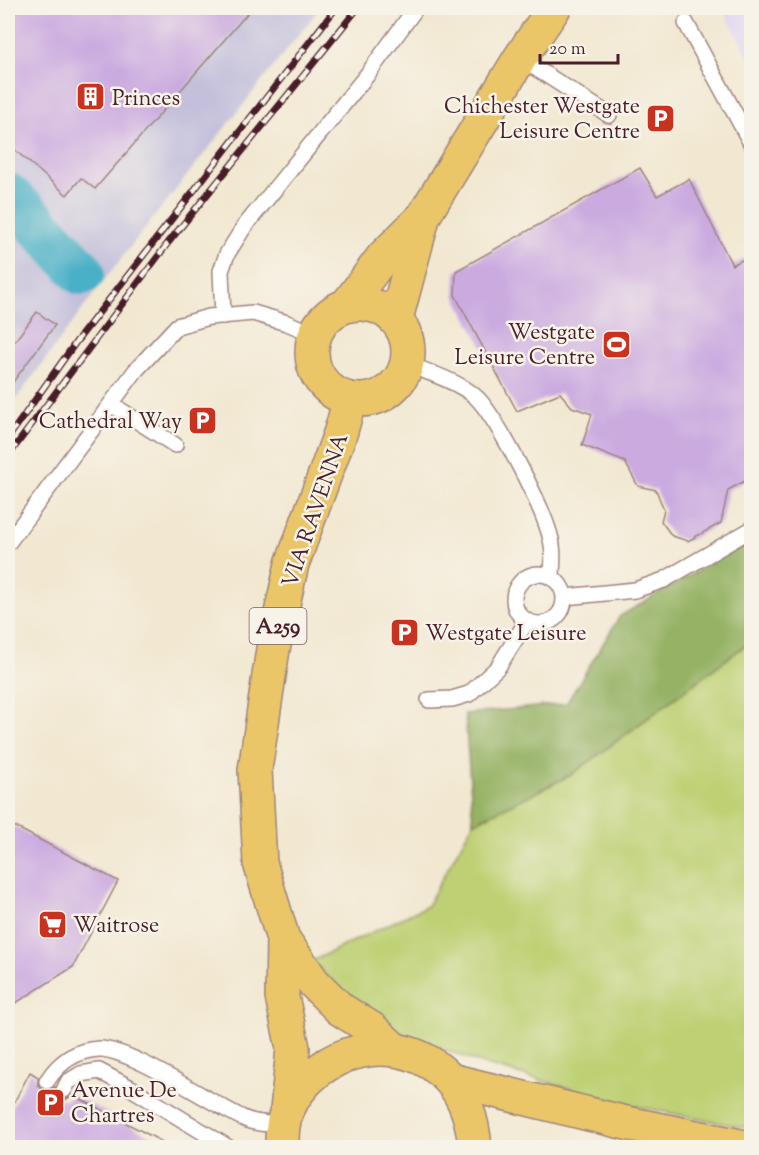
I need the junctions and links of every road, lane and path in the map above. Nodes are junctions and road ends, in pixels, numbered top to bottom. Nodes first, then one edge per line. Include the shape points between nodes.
1 (416, 8) edge
2 (552, 9) edge
3 (686, 23) dead end
4 (520, 58) junction
5 (609, 116) dead end
6 (752, 145) edge
7 (423, 217) junction
8 (347, 305) junction
9 (223, 316) junction
10 (396, 319) junction
11 (314, 334) junction
12 (406, 364) junction
13 (350, 399) junction
14 (111, 404) junction
15 (175, 445) dead end
16 (752, 529) edge
17 (8, 543) edge
18 (552, 577) junction
19 (565, 597) junction
20 (526, 621) junction
21 (429, 700) dead end
22 (283, 939) junction
23 (395, 1050) junction
24 (450, 1080) junction
25 (47, 1081) dead end
26 (64, 1090) dead end
27 (284, 1128) edge
28 (229, 1148) edge
29 (475, 1148) edge
30 (750, 1148) edge

1 - 9 lane via 227,254 221,271
2 - 4 main road
3 - 6 lane
4 - 5 lane
4 - 7 main road
7 - 8 main road via 383,257
7 - 10 main road
8 - 10 main road via 373,305
8 - 11 main road via 333,311
9 - 11 lane via 253,313
9 - 14 lane via 177,326
10 - 12 main road via 408,348
11 - 13 main road via 312,362 317,375 337,395
12 - 13 main road via 401,377 385,392 365,400
12 - 18 lane via 476,396 495,423 540,511 552,544
13 - 22 main road, VIA RAVENNA / A259 via 292,564 273,649 255,770 260,863
14 - 15 lane
14 - 17 lane
16 - 19 lane via 664,580 635,590
18 - 19 lane via 561,585
18 - 20 lane via 529,576 517,587 516,610
19 - 20 lane via 556,618 542,625
20 - 21 lane via 498,667 469,694
22 - 23 main road, VIA RAVENNA / A259 via 314,982 340,1009 372,1029
22 - 27 main road, VIA RAVENNA / A259 via 282,997 293,1048
23 - 24 main road via 416,1056
23 - 27 main road via 362,1050 330,1061 305,1082
24 - 29 main road via 465,1101 474,1125
24 - 30 main road via 626,1123
25 - 27 lane via 72,1055 100,1049 128,1057 245,1120
26 - 28 lane via 68,1082 81,1074 99,1071

